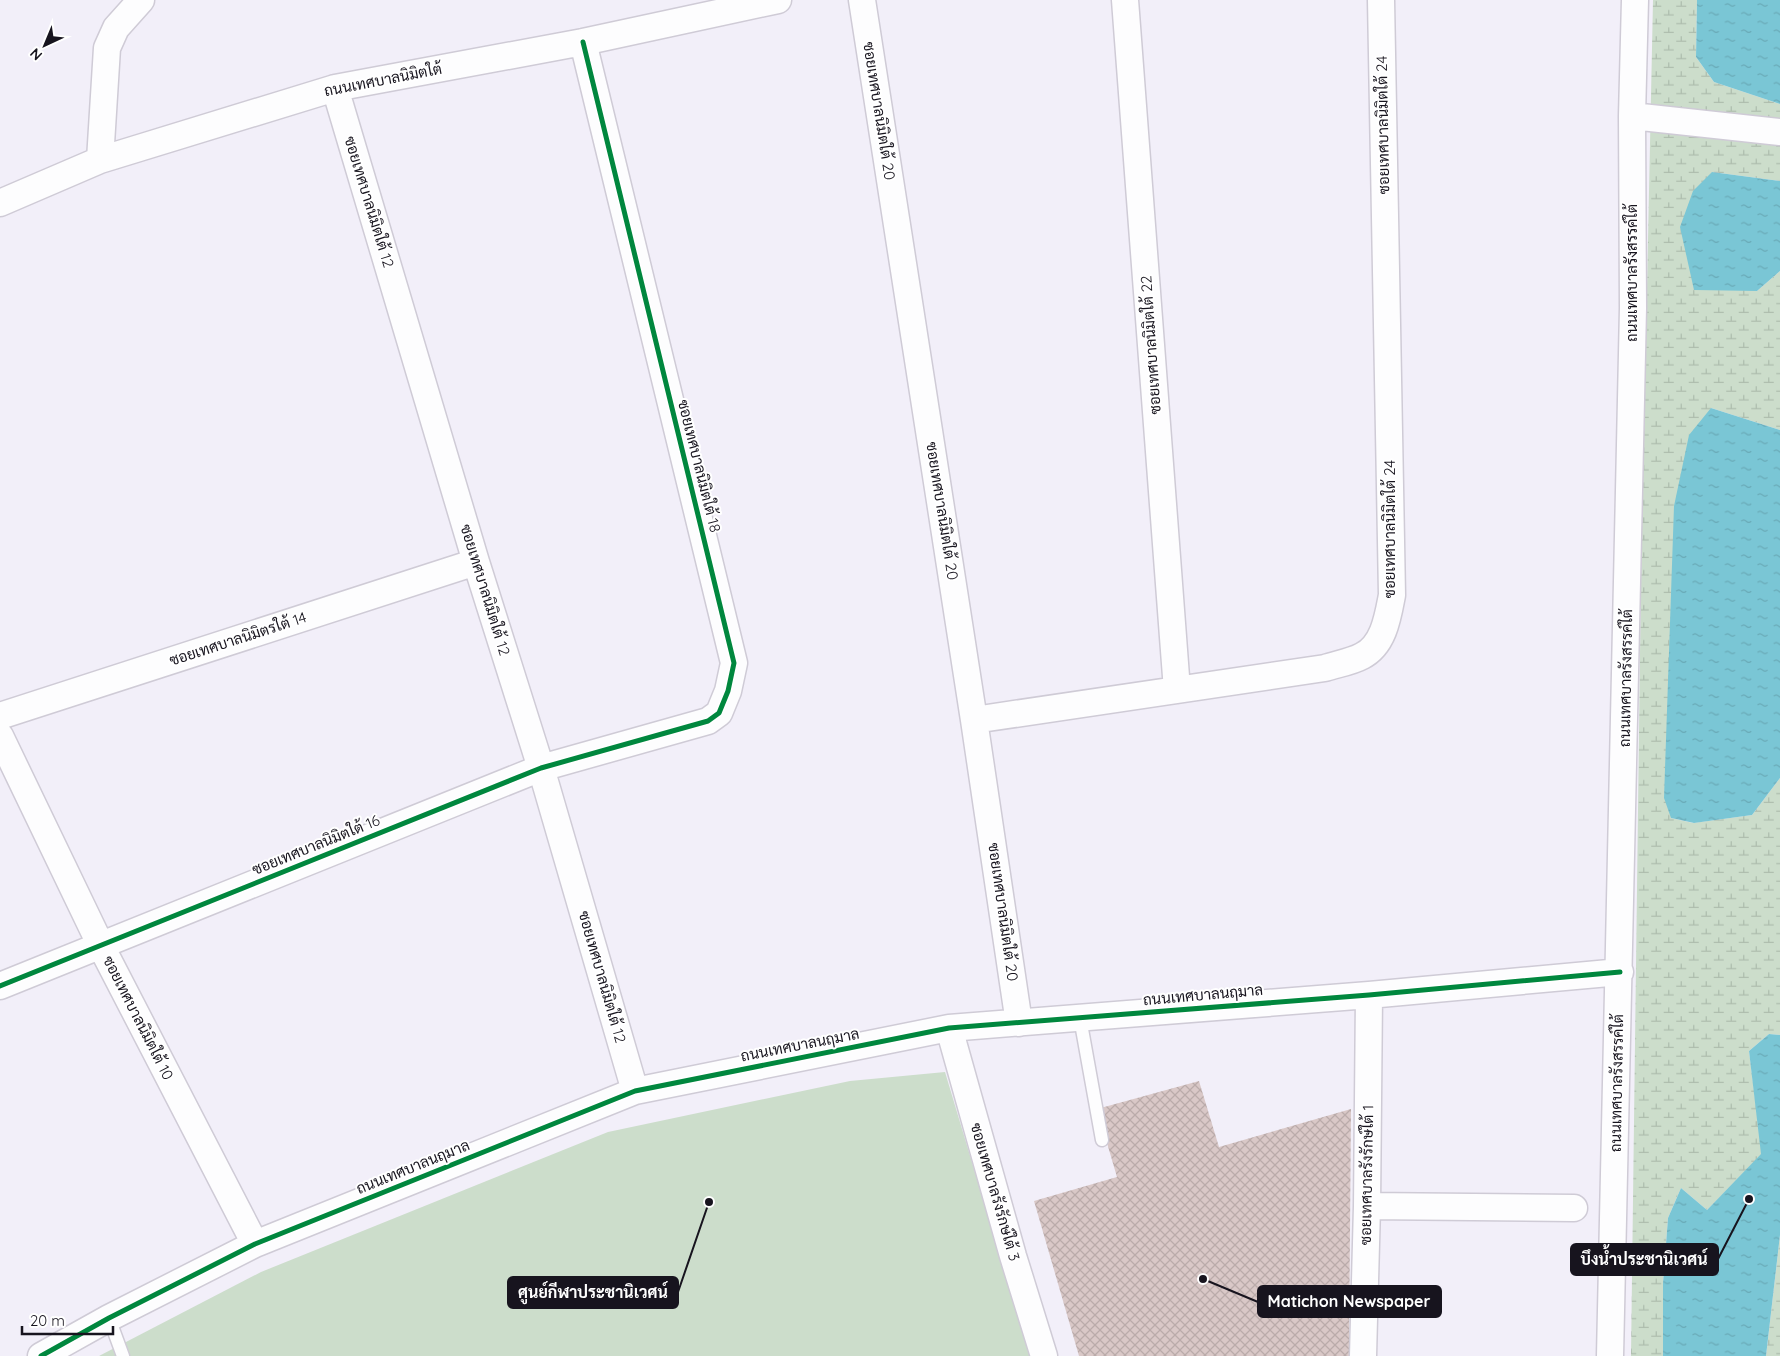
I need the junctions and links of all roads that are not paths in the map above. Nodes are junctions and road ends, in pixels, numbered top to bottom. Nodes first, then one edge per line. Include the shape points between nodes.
1 (141, 0) edge
2 (778, 0) edge
3 (862, 0) edge
4 (1125, 0) edge
5 (1381, 0) edge
6 (1635, 0) edge
7 (583, 42) junction
8 (335, 88) junction
9 (1632, 116) junction
10 (1780, 132) edge
11 (100, 160) junction
12 (0, 203) edge
13 (476, 562) junction
14 (1177, 690) junction
15 (0, 716) edge
16 (974, 720) junction
17 (0, 736) edge
18 (541, 768) junction
19 (101, 946) junction
20 (1620, 972) junction
21 (0, 986) edge
22 (1369, 995) junction
23 (1080, 1018) junction
24 (1019, 1023) junction
25 (949, 1028) junction
26 (635, 1091) junction
27 (1102, 1140) dead end
28 (1367, 1206) junction
29 (1574, 1208) dead end
30 (255, 1244) junction
31 (109, 1318) junction
32 (41, 1356) edge
33 (123, 1356) edge
34 (1044, 1356) edge
35 (1363, 1356) edge
36 (1610, 1356) edge

1 - 11 street via 116,28 107,48
2 - 7 street, ถนนเทศบาลนิมิตใต้
3 - 16 street, ซอยเทศบาลนิมิตใต้ 20
4 - 14 street, ซอยเทศบาลนิมิตใต้ 22
5 - 14 street, ซอยเทศบาลนิมิตใต้ 24 via 1392,595 1387,624 1375,645 1363,656 1325,668
6 - 9 street, ถนนเทศบาลรังสรรค์ใต้
7 - 8 street, ถนนเทศบาลนิมิตใต้
7 - 18 street, ซอยเทศบาลนิมิตใต้ 18 via 734,662 719,713 708,721
8 - 11 street, ถนนเทศบาลนิมิตใต้
8 - 13 street, ซอยเทศบาลนิมิตใต้ 12
9 - 10 street
9 - 20 street, ถนนเทศบาลรังสรรค์ใต้ via 1633,308
11 - 12 street, ถนนเทศบาลนิมิตใต้
13 - 15 street, ซอยเทศบาลนิมิตรใต้ 14
13 - 18 street, ซอยเทศบาลนิมิตใต้ 12
14 - 16 street, ซอยเทศบาลนิมิตใต้ 24
16 - 24 street, ซอยเทศบาลนิมิตใต้ 20
17 - 19 street, ซอยเทศบาลนิมิตใต้ 10
18 - 19 street, ซอยเทศบาลนิมิตใต้ 16
18 - 26 street, ซอยเทศบาลนิมิตใต้ 12
19 - 21 street, ซอยเทศบาลนิมิตใต้ 16
19 - 30 street, ซอยเทศบาลนิมิตใต้ 10
20 - 22 street, ถนนเทศบาลนฤมาล
20 - 36 street, ถนนเทศบาลรังสรรค์ใต้
22 - 23 street, ถนนเทศบาลนฤมาล
22 - 28 street, ซอยเทศบาลรังรักษ์ใต้ 1
23 - 24 street, ถนนเทศบาลนฤมาล
23 - 27 lane
24 - 25 street, ถนนเทศบาลนฤมาล
25 - 26 street, ถนนเทศบาลนฤมาล
25 - 34 street, ซอยเทศบาลรังรักษ์ใต้ 3
26 - 30 street, ถนนเทศบาลนฤมาล
28 - 29 street
28 - 35 street, ซอยเทศบาลรังรักษ์ใต้ 1
30 - 31 street, ถนนเทศบาลนฤมาล
31 - 32 street, ถนนเทศบาลนฤมาล
31 - 33 lane

